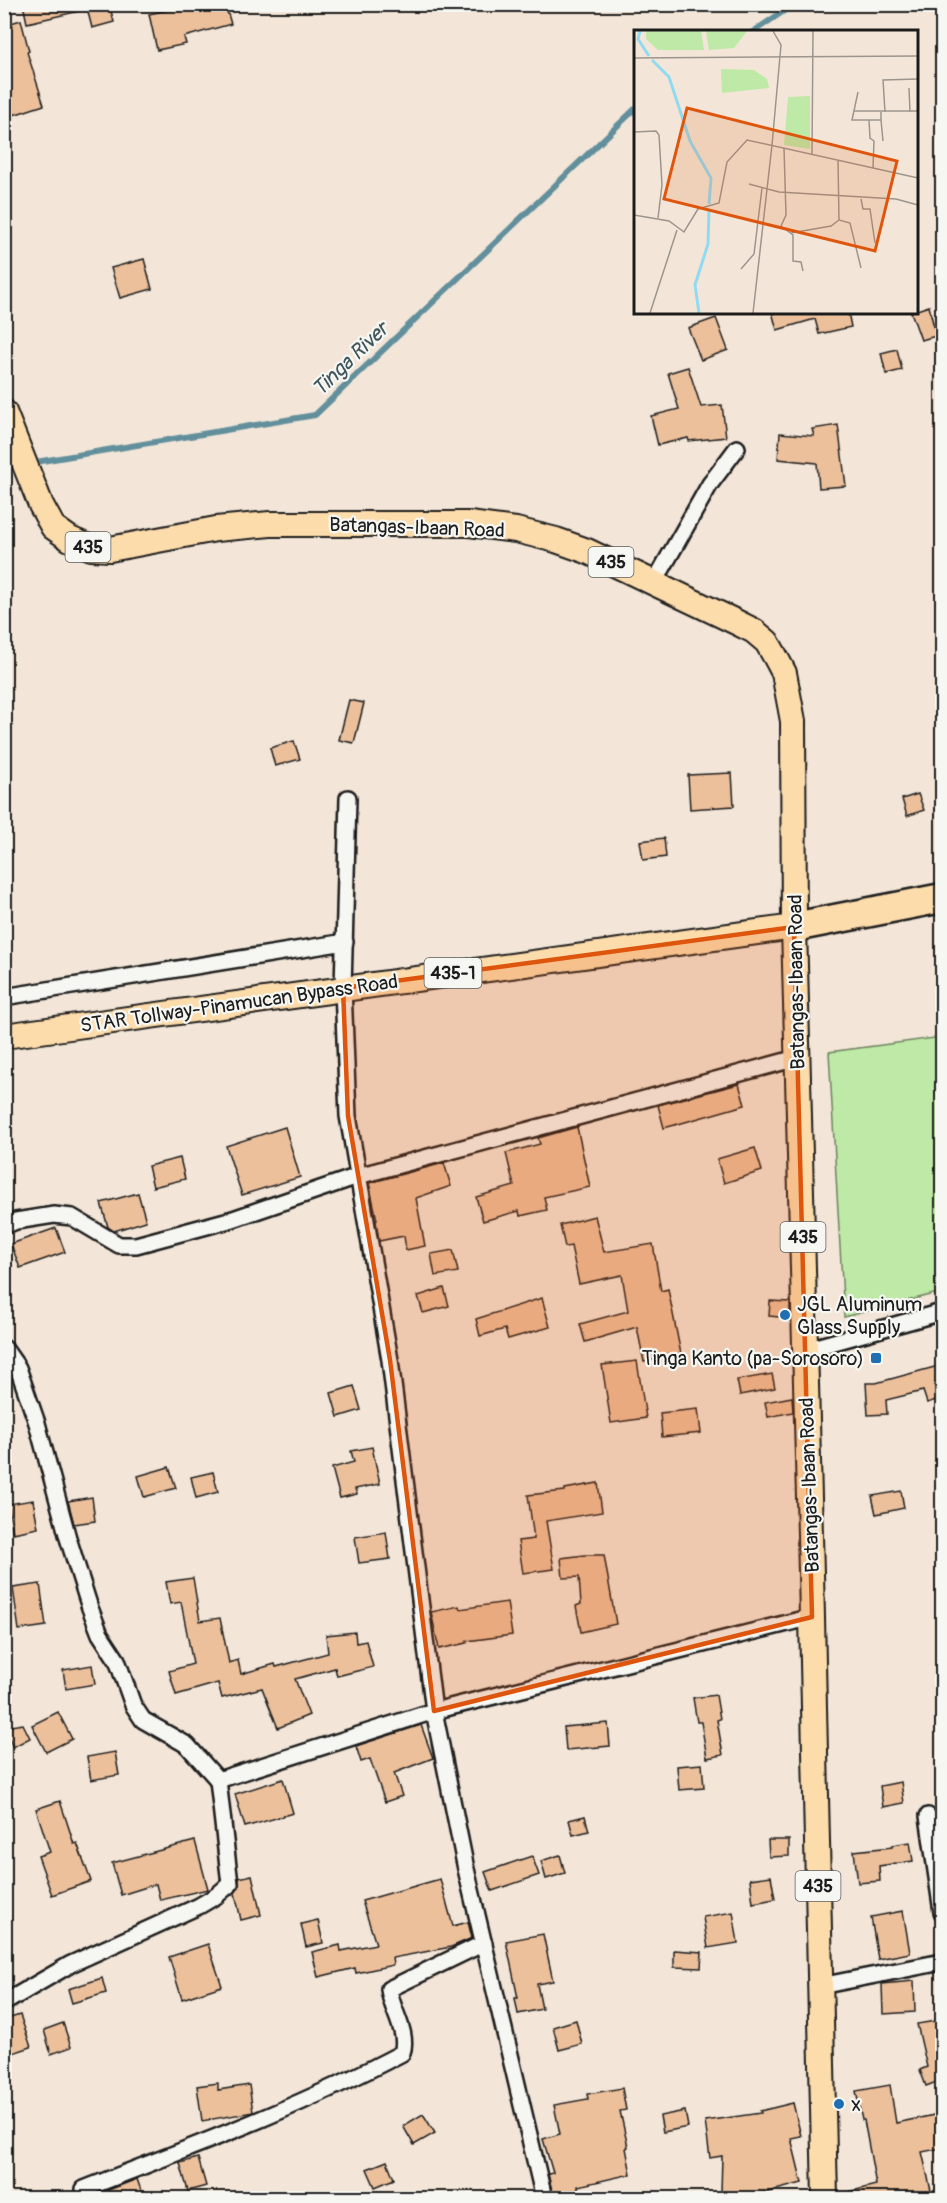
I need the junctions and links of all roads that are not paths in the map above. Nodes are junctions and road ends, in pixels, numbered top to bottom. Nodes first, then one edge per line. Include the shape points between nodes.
1 (7, 418) edge
2 (737, 448) dead end
3 (654, 583) junction
4 (348, 798) dead end
5 (942, 898) edge
6 (942, 916) edge
7 (794, 927) junction
8 (345, 942) junction
9 (343, 988) junction
10 (4, 997) edge
11 (4, 1036) edge
12 (797, 1058) junction
13 (358, 1176) junction
14 (4, 1226) edge
15 (942, 1312) edge
16 (4, 1348) edge
17 (805, 1350) junction
18 (812, 1617) junction
19 (434, 1711) junction
20 (218, 1780) junction
21 (928, 1816) dead end
22 (942, 1912) edge
23 (484, 1943) junction
24 (942, 1962) edge
25 (820, 1986) junction
26 (4, 2003) edge
27 (84, 2189) dead end
28 (544, 2199) edge
29 (825, 2199) edge

1 - 3 main road, Batangas-Ibaan Road / 435 via 53,527 90,548 111,549 216,529 270,524 469,524 556,540
2 - 3 street via 710,484
3 - 7 main road, Batangas-Ibaan Road / 435 via 754,631 767,642 784,673 793,721
4 - 8 street
5 - 7 highway
6 - 7 highway
7 - 9 main road, STAR Tollway-Pinamucan Bypass Road / 435-1
7 - 12 main road, Batangas-Ibaan Road / 435
8 - 9 street
8 - 10 street
9 - 11 main road, STAR Tollway-Pinamucan Bypass Road / 435-1
9 - 13 street via 348,1116
12 - 13 street
12 - 17 main road, Batangas-Ibaan Road / 435
13 - 14 street via 233,1219 136,1245 119,1245 72,1217 54,1215
13 - 19 street via 390,1360
15 - 17 street
16 - 20 street via 18,1368 37,1423 95,1622 117,1660 133,1705 143,1720 187,1745
17 - 18 main road, Batangas-Ibaan Road / 435
18 - 19 street
18 - 25 main road, Batangas-Ibaan Road / 435
19 - 20 street
19 - 23 street
20 - 26 street via 230,1884 199,1906 80,1959
21 - 22 street
23 - 27 street via 389,1989 405,2046 402,2053 259,2121
23 - 28 street
24 - 25 street
25 - 29 main road, Batangas-Ibaan Road / 435

